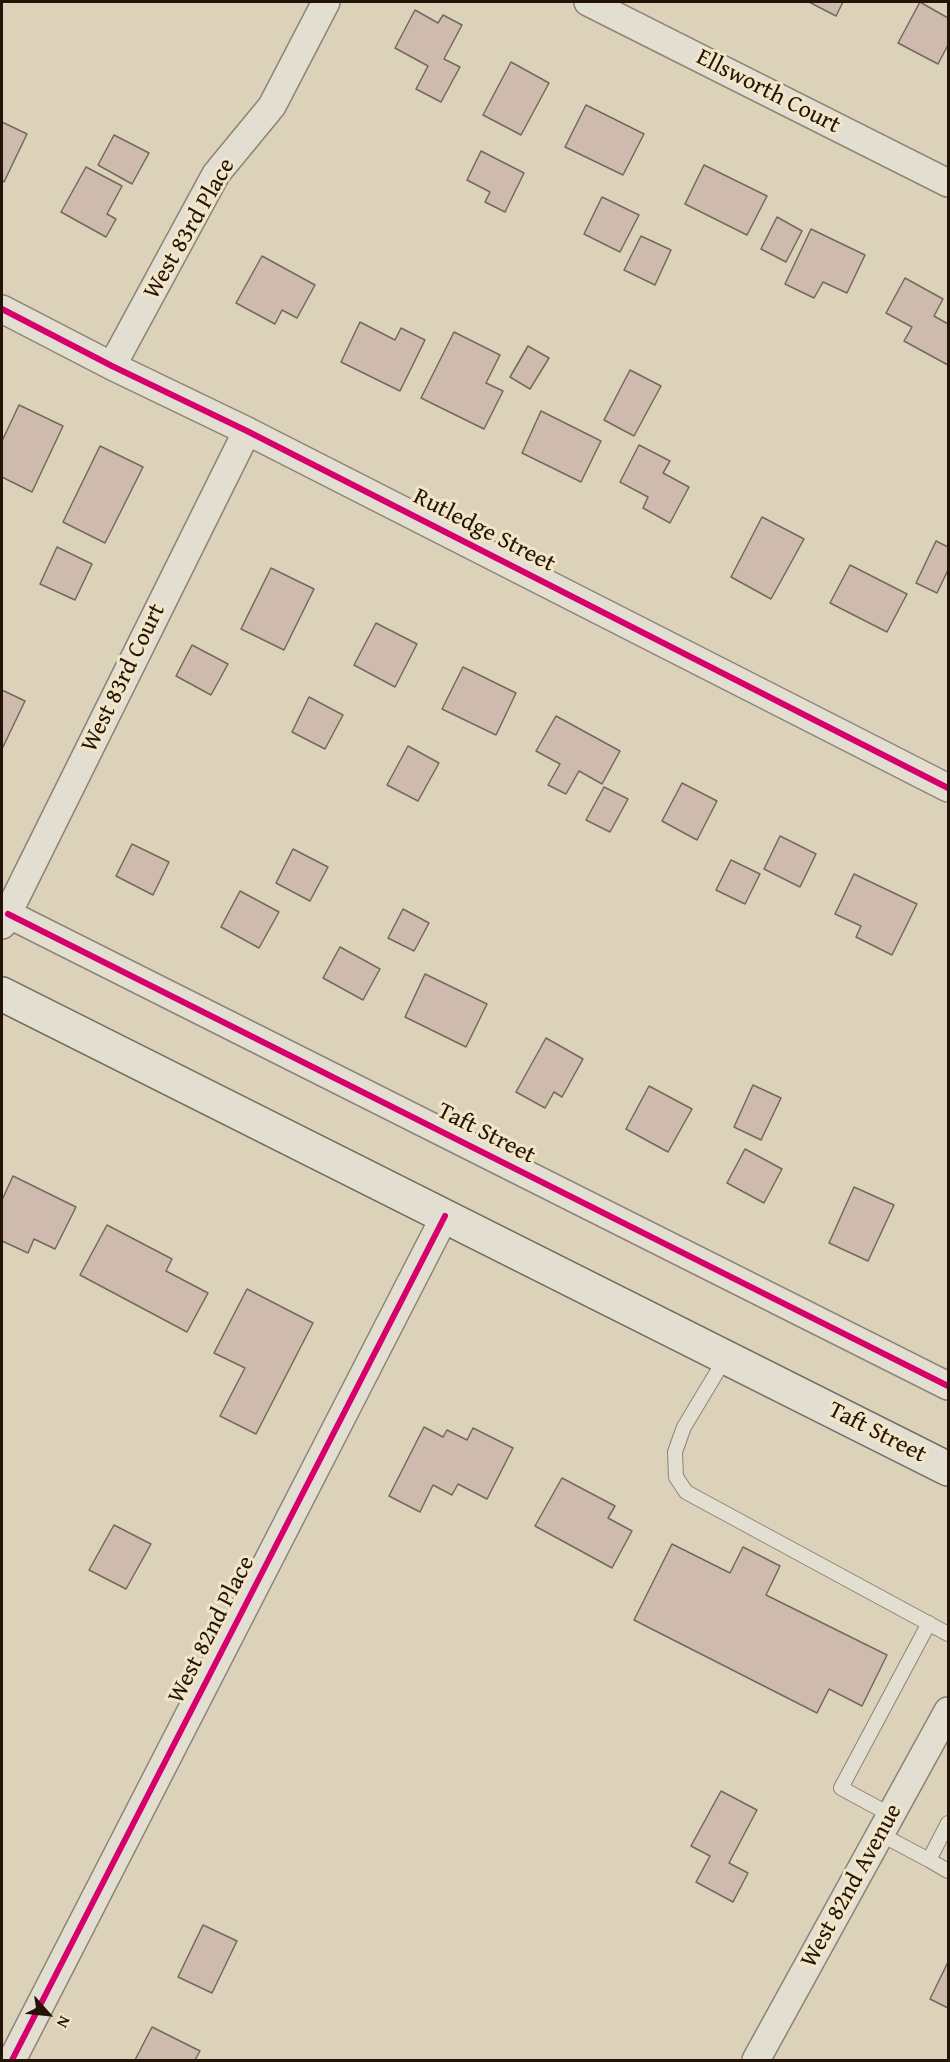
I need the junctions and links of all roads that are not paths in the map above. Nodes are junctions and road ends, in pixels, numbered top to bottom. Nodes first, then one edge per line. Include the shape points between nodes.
1 (326, 2) edge
2 (588, 2) edge
3 (948, 183) edge
4 (2, 309) edge
5 (112, 366) junction
6 (247, 431) junction
7 (948, 788) edge
8 (4, 920) edge
9 (2, 994) edge
10 (445, 1216) junction
11 (726, 1357) junction
12 (948, 1386) edge
13 (948, 1469) edge
14 (929, 1623) junction
15 (948, 1634) edge
16 (948, 1711) edge
17 (948, 1823) edge
18 (886, 1824) junction
19 (929, 1860) junction
20 (948, 1871) edge
21 (12, 2061) edge
22 (756, 2061) edge

1 - 5 street, West 83rd Place via 272,106 216,174
2 - 3 street, Ellsworth Court
4 - 5 street, Rutledge Street
5 - 6 street, Rutledge Street
6 - 7 street, Rutledge Street
6 - 8 street, West 83rd Court
8 - 12 street, Taft Street
9 - 10 main road, Taft Street
10 - 11 main road, Taft Street
10 - 21 street, West 82nd Place
11 - 13 main road, Taft Street
11 - 14 lane via 684,1427 675,1452 676,1477 686,1492
14 - 15 lane
14 - 18 lane via 841,1788
16 - 18 street, West 82nd Avenue
17 - 19 lane
18 - 19 lane
18 - 22 street, West 82nd Avenue
19 - 20 lane

